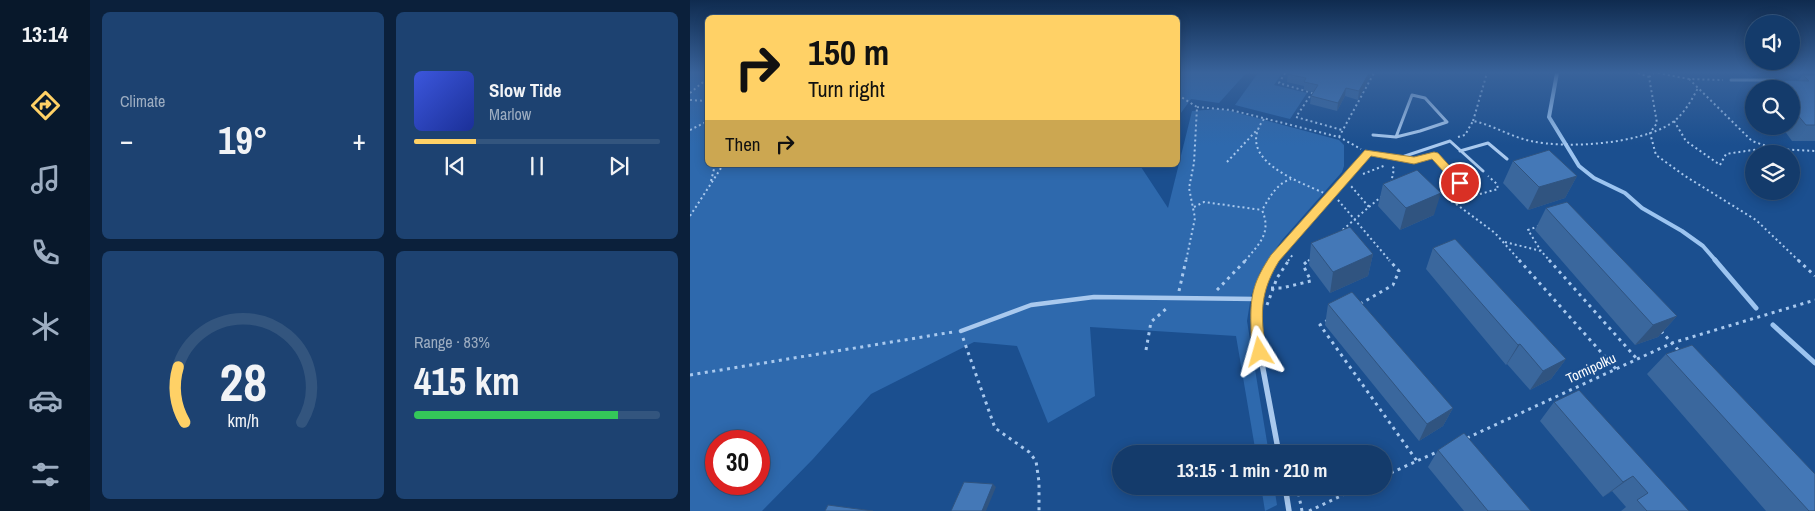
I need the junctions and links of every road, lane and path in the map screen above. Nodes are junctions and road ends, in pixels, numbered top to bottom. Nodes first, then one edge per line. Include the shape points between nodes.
1 (1181, 97) edge
2 (1310, 97) edge
3 (1361, 97) edge
4 (1411, 97) edge
5 (1420, 97) edge
6 (1480, 97) edge
7 (1653, 97) edge
8 (1693, 97) edge
9 (1707, 97) edge
10 (690, 100) edge
11 (705, 101) edge
12 (1197, 107) junction
13 (1264, 119) junction
14 (1473, 121) junction
15 (1674, 121) junction
16 (705, 122) edge
17 (690, 130) edge
18 (1342, 130) junction
19 (1256, 131) junction
20 (1650, 133) junction
21 (1373, 135) dead end
22 (1396, 136) junction
23 (1340, 137) junction
24 (1455, 138) dead end
25 (1761, 145) edge
26 (1800, 150) edge
27 (1460, 151) junction
28 (1745, 151) edge
29 (1815, 151) edge
30 (1369, 153) junction
31 (1399, 158) junction
32 (1507, 159) dead end
33 (1228, 162) dead end
34 (1391, 164) junction
35 (714, 167) edge
36 (722, 167) edge
37 (1482, 171) joint
38 (1359, 176) dead end
39 (1291, 179) junction
40 (1354, 181) dead end
41 (1460, 183) dead end
42 (710, 185) junction
43 (1393, 187) edge
44 (1324, 192) dead end
45 (1440, 192) edge
46 (1344, 193) dead end
47 (1386, 193) edge
48 (1451, 202) junction
49 (1194, 207) junction
50 (1369, 208) junction
51 (1262, 210) junction
52 (690, 216) edge
53 (1353, 220) junction
54 (1543, 225) dead end
55 (1339, 233) edge
56 (1503, 242) junction
57 (1300, 246) dead end
58 (1541, 250) junction
59 (1318, 252) edge
60 (1815, 276) edge
61 (1271, 288) junction
62 (1178, 298) junction
63 (1209, 298) junction
64 (1256, 299) junction
65 (1815, 300) edge
66 (1266, 307) dead end
67 (1352, 308) edge
68 (1336, 316) edge
69 (1658, 328) edge
70 (961, 331) junction
71 (1672, 343) junction
72 (1146, 350) dead end
73 (1684, 358) edge
74 (1637, 359) junction
75 (1616, 369) junction
76 (690, 375) edge
77 (1462, 440) edge
78 (1277, 445) edge
79 (1444, 448) edge
80 (1417, 461) junction
81 (1392, 472) edge
82 (1287, 495) edge
83 (1299, 495) edge
84 (1343, 495) edge
85 (1039, 511) edge
86 (1290, 511) edge
87 (1302, 511) edge
88 (1309, 511) edge

1 - 12 path
2 - 18 path via 1296,117
3 - 18 path
4 - 22 lane
5 - 22 lane via 1425,98 1447,122
6 - 14 path
7 - 20 path via 1657,123
8 - 15 path
9 - 25 path via 1752,141
10 - 11 path
12 - 13 path via 1231,110
12 - 49 path via 1194,163 1189,188
13 - 19 path
13 - 23 path
14 - 20 path via 1515,136 1556,144 1597,143
14 - 24 path via 1464,136
15 - 20 path
15 - 28 path via 1686,141 1720,165 1726,154
16 - 17 path
18 - 23 path
19 - 33 path
19 - 39 path via 1256,142 1262,154
20 - 60 path via 1656,155 1756,220
21 - 22 lane via 1385,139
23 - 30 path
26 - 29 path
27 - 31 lane via 1450,141
27 - 32 lane via 1488,142
27 - 37 lane
30 - 31 lane
30 - 64 street via 1275,258
31 - 34 path
31 - 41 lane via 1414,160 1434,155
34 - 38 path
34 - 43 path via 1394,169 1390,182
35 - 42 path
36 - 42 path
37 - 48 path via 1498,184 1498,189
39 - 44 path
39 - 51 path via 1277,185
40 - 50 path via 1350,186
42 - 52 path
45 - 48 path
46 - 53 path via 1338,200
47 - 50 path
48 - 56 path
49 - 51 path via 1205,201
49 - 62 path via 1195,218
50 - 53 path
51 - 63 path via 1267,220 1266,231 1259,243
53 - 55 path
53 - 67 path via 1399,271 1393,285
54 - 58 path via 1528,230
56 - 58 path
56 - 75 path
57 - 61 path via 1281,268
58 - 74 path
59 - 61 path via 1303,265 1311,281
61 - 66 path
62 - 63 lane
62 - 70 lane via 1094,297 1031,305
62 - 72 path via 1151,322
63 - 64 lane
64 - 78 street via 1257,337
65 - 71 path, Tornipolku
68 - 80 path via 1320,324
69 - 71 path
70 - 76 path
70 - 85 path via 994,428 1029,452 1036,461
71 - 73 path
71 - 74 path, Tornipolku
74 - 75 path, Tornipolku
75 - 77 path, Tornipolku
79 - 80 path
80 - 81 path
82 - 86 street
83 - 87 path
84 - 88 path

